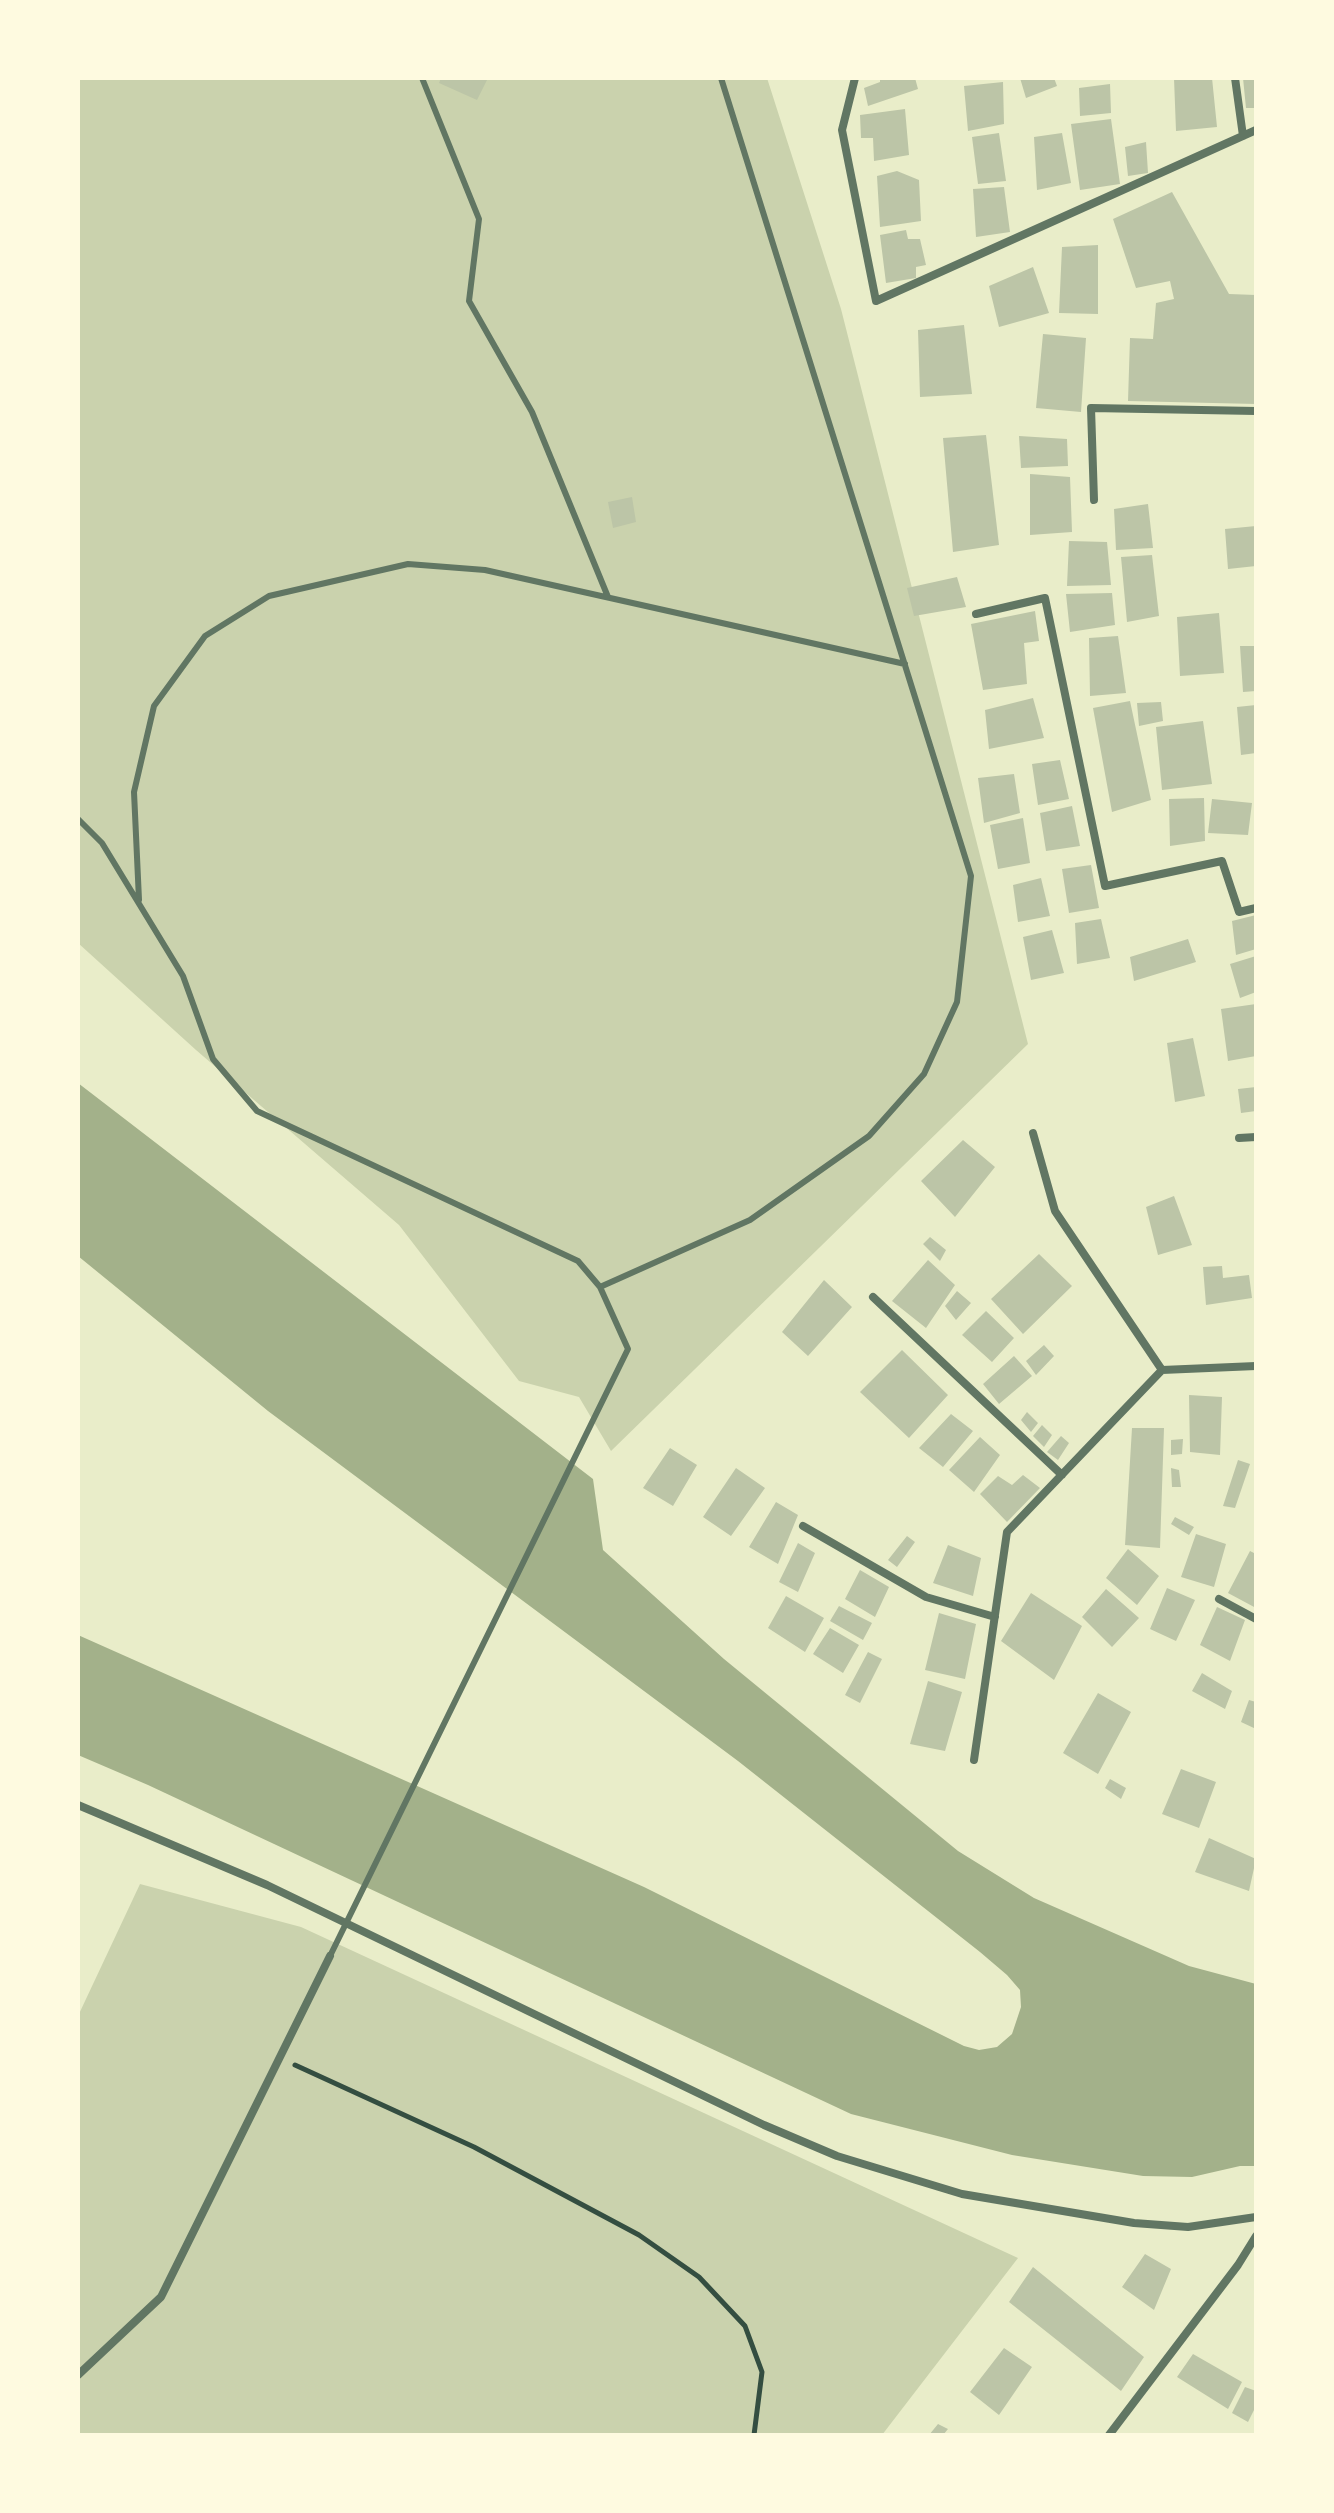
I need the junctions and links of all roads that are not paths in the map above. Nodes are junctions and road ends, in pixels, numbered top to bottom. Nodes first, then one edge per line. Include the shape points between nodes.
1 (422, 78) edge
2 (721, 78) edge
3 (855, 78) edge
4 (1235, 78) edge
5 (1256, 130) edge
6 (1243, 136) junction
7 (1256, 411) edge
8 (1094, 500) dead end
9 (608, 597) junction
10 (976, 614) dead end
11 (905, 664) junction
12 (78, 819) edge
13 (139, 904) junction
14 (1256, 908) edge
15 (1033, 1133) dead end
16 (1256, 1137) edge
17 (1239, 1138) dead end
18 (600, 1287) junction
19 (873, 1297) dead end
20 (1256, 1366) edge
21 (1162, 1370) junction
22 (1062, 1475) junction
23 (803, 1526) dead end
24 (1219, 1599) dead end
25 (995, 1617) junction
26 (1256, 1619) edge
27 (974, 1760) dead end
28 (78, 1805) edge
29 (330, 1956) joint
30 (1256, 2217) edge
31 (1256, 2236) edge
32 (78, 2375) edge
33 (1109, 2435) edge

1 - 9 lane via 479,219 469,301 532,412
2 - 11 lane
3 - 6 street via 842,130 876,301
4 - 6 street
5 - 6 street
7 - 8 street via 1091,408
9 - 11 lane
9 - 13 lane via 485,570 408,564 269,596 205,636 154,706 134,792
10 - 14 street via 1045,598 1105,886 1222,861 1239,912
11 - 18 lane via 971,876 957,1002 924,1074 869,1136 750,1220
12 - 13 lane via 102,843
13 - 18 lane via 183,976 213,1059 257,1111 578,1261
15 - 21 street via 1055,1211
16 - 17 street
18 - 29 lane via 628,1349
19 - 22 street
20 - 21 street
21 - 22 street
22 - 25 street via 1007,1532
23 - 25 street via 926,1597
24 - 26 street
25 - 27 street
28 - 30 street via 267,1885 837,2156 962,2194 1134,2223 1188,2227
29 - 32 street via 161,2297
31 - 33 street

